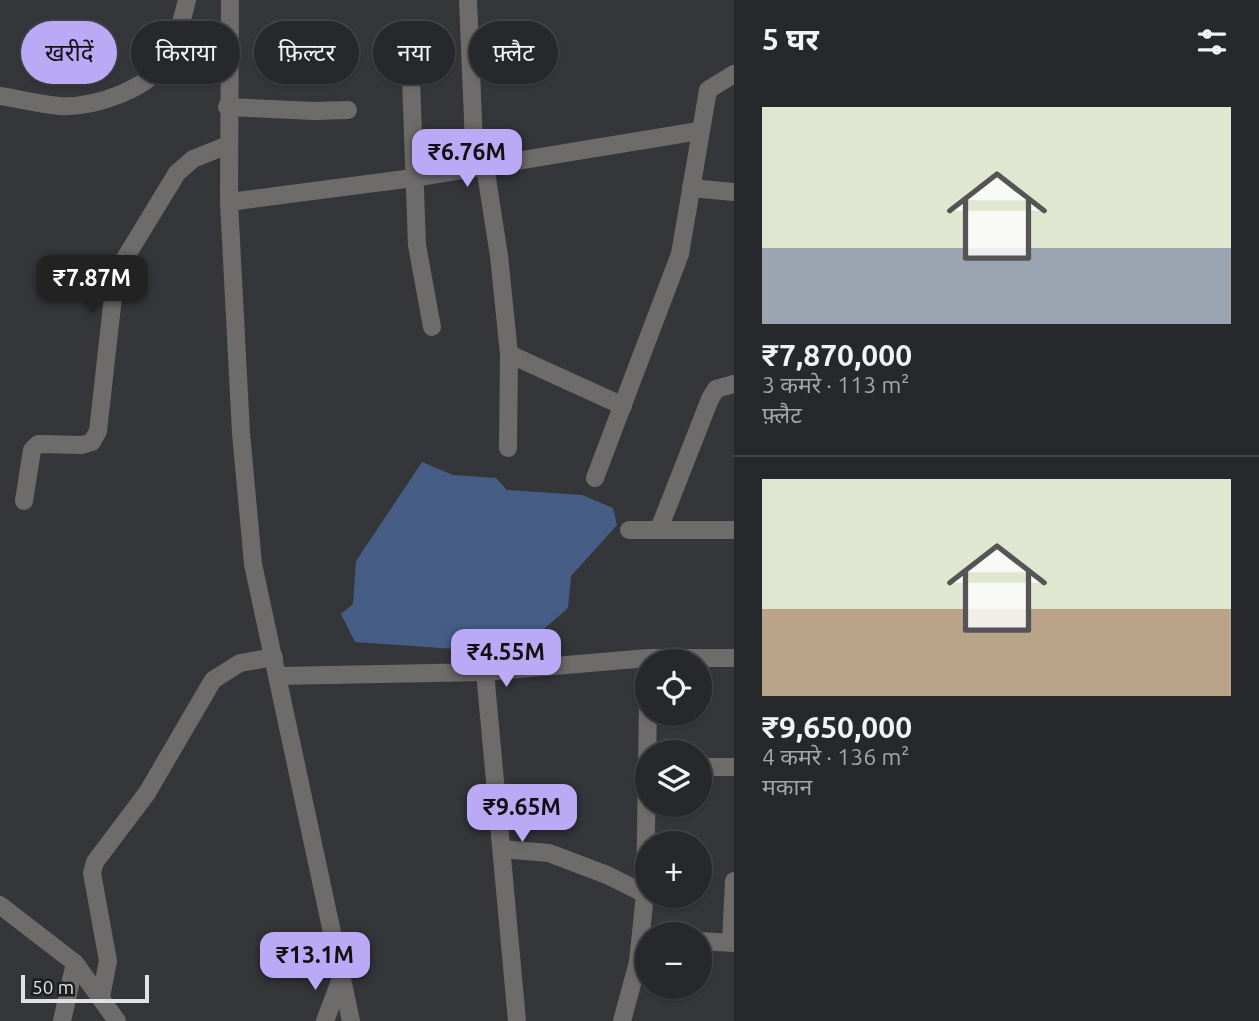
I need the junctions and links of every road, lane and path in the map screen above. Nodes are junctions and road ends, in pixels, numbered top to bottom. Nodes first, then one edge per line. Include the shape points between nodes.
1 (187, 0) edge
2 (230, 0) edge
3 (468, 0) edge
4 (734, 74) edge
5 (411, 84) edge
6 (0, 96) edge
7 (227, 107) junction
8 (348, 110) dead end
9 (699, 131) junction
10 (228, 145) junction
11 (480, 167) junction
12 (413, 178) junction
13 (691, 188) junction
14 (734, 192) edge
15 (229, 202) junction
16 (432, 327) dead end
17 (509, 355) junction
18 (734, 384) edge
19 (623, 405) junction
20 (508, 448) dead end
21 (595, 478) dead end
22 (24, 502) dead end
23 (659, 529) junction
24 (629, 530) dead end
25 (734, 530) edge
26 (274, 657) junction
27 (734, 658) edge
28 (712, 659) edge
29 (635, 661) edge
30 (485, 672) junction
31 (278, 676) junction
32 (712, 767) edge
33 (734, 767) edge
34 (502, 843) junction
35 (734, 881) edge
36 (635, 889) edge
37 (1, 911) edge
38 (712, 942) edge
39 (732, 943) edge
40 (75, 963) junction
41 (635, 974) edge
42 (342, 976) junction
43 (101, 997) junction
44 (114, 1019) edge
45 (62, 1021) edge
46 (325, 1021) edge
47 (351, 1021) edge
48 (517, 1021) edge
49 (622, 1021) edge

1 - 6 street via 167,59 148,78 113,99 59,106
2 - 7 street
3 - 11 street
4 - 9 street via 708,90
5 - 12 street
7 - 8 street
7 - 10 street
9 - 11 street
9 - 13 street
10 - 15 street
10 - 22 street via 193,159 177,173 124,260 114,288 98,431 92,442 82,445 38,444 32,450
11 - 12 street
11 - 17 street via 499,256
12 - 15 street
12 - 16 street via 417,245
13 - 14 street
13 - 19 street via 680,254
15 - 26 street via 253,564
17 - 19 street
17 - 20 street
18 - 23 street via 716,389 710,399
19 - 21 street
23 - 24 street
23 - 25 street
26 - 31 street
26 - 43 street via 240,663 213,680 147,793 95,862 92,873 108,961
27 - 28 street
29 - 30 street
30 - 31 street
30 - 34 street
31 - 42 street
32 - 33 street
34 - 36 street via 549,853
34 - 48 street
35 - 39 street
37 - 40 street
38 - 39 street
40 - 43 street
40 - 45 street
41 - 49 street
42 - 46 street
42 - 47 street
43 - 44 street

